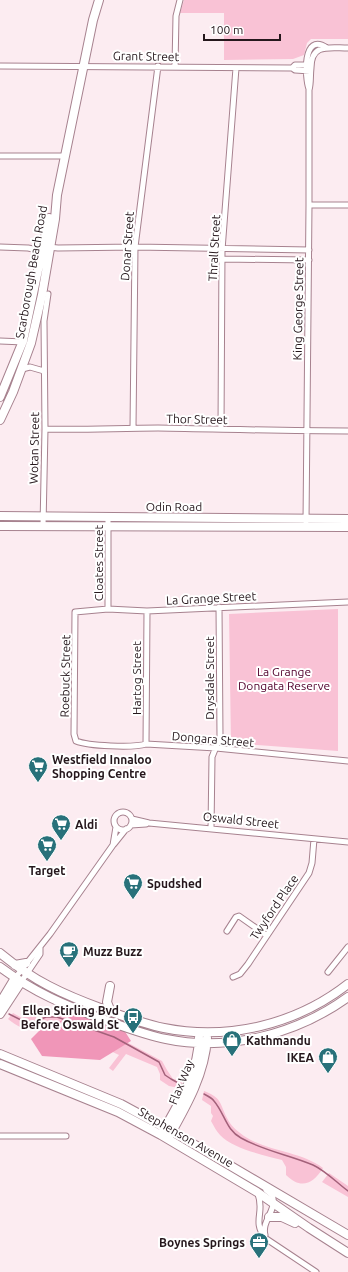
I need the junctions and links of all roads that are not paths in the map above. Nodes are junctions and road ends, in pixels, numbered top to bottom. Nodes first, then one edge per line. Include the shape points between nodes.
1 (99, 0) edge
2 (180, 0) edge
3 (348, 48) edge
4 (0, 66) edge
5 (84, 66) junction
6 (158, 66) junction
7 (175, 66) junction
8 (236, 68) junction
9 (308, 68) junction
10 (0, 156) edge
11 (65, 156) junction
12 (310, 205) junction
13 (348, 205) edge
14 (0, 247) edge
15 (45, 248) junction
16 (135, 248) junction
17 (222, 250) junction
18 (309, 250) junction
19 (222, 259) junction
20 (309, 260) junction
21 (48, 294) dead end
22 (0, 341) edge
23 (27, 342) junction
24 (22, 369) junction
25 (44, 371) junction
26 (0, 398) edge
27 (0, 420) edge
28 (133, 428) junction
29 (45, 429) junction
30 (221, 429) junction
31 (307, 431) junction
32 (348, 431) edge
33 (0, 516) edge
34 (43, 517) junction
35 (348, 519) edge
36 (108, 522) junction
37 (306, 523) junction
38 (43, 526) junction
39 (3, 527) edge
40 (348, 527) edge
41 (348, 602) edge
42 (219, 607) junction
43 (108, 609) junction
44 (147, 611) junction
45 (75, 612) joint
46 (76, 740) joint
47 (146, 744) junction
48 (216, 748) junction
49 (348, 761) edge
50 (132, 819) junction
51 (149, 823) junction
52 (131, 825) junction
53 (116, 827) junction
54 (126, 829) junction
55 (211, 829) junction
56 (314, 839) junction
57 (348, 842) edge
58 (113, 845) junction
59 (227, 931) dead end
60 (266, 935) junction
61 (348, 947) edge
62 (0, 952) edge
63 (0, 967) edge
64 (26, 970) junction
65 (328, 972) dead end
66 (233, 977) dead end
67 (18, 980) junction
68 (348, 984) edge
69 (110, 986) dead end
70 (348, 997) edge
71 (0, 1003) edge
72 (111, 1012) junction
73 (0, 1014) edge
74 (203, 1032) junction
75 (203, 1042) junction
76 (0, 1054) edge
77 (0, 1064) edge
78 (169, 1129) junction
79 (0, 1136) edge
80 (66, 1136) dead end
81 (164, 1137) junction
82 (254, 1179) junction
83 (258, 1192) junction
84 (274, 1203) junction
85 (269, 1217) junction
86 (309, 1228) junction
87 (348, 1235) edge
88 (266, 1238) junction
89 (348, 1253) edge
90 (315, 1272) edge

1 - 5 main road, Scarborough Beach Road
2 - 7 street via 176,16
3 - 9 street, King George Street via 326,48 323,45 309,50
4 - 5 street, Grant Street
5 - 6 street, Grant Street
5 - 11 main road, Scarborough Beach Road
6 - 7 street, Grant Street
6 - 16 street, Donar Street
7 - 8 street, Grant Street
8 - 9 street, Grant Street via 292,68 295,65
8 - 17 street, Thrall Street
9 - 12 street, King George Street
10 - 11 street
11 - 15 main road, Scarborough Beach Road
12 - 13 street
12 - 18 street, King George Street
14 - 15 street
15 - 16 street
15 - 23 main road, Scarborough Beach Road
16 - 17 street
16 - 28 street, Donar Street
17 - 18 street
17 - 19 street, Thrall Street
18 - 20 street, King George Street
19 - 20 street
19 - 30 street, Thrall Street
20 - 31 street, King George Street
21 - 25 street, Wotan Street via 44,321
22 - 23 street
23 - 24 main road, Scarborough Beach Road
23 - 26 main road, Scarborough Beach Road
24 - 25 street via 30,367
24 - 27 main road, Scarborough Beach Road
25 - 29 street, Wotan Street
28 - 29 street, Thor Street
28 - 30 street, Thor Street
29 - 34 street, Wotan Street
30 - 31 street, Thor Street
31 - 32 street, Thor Street
31 - 37 street, King George Street
33 - 34 main road, Odin Road
34 - 36 main road, Odin Road
34 - 38 street, Wotan Street
35 - 37 main road, Odin Road
36 - 37 main road, Odin Road
36 - 38 main road, Odin Road
36 - 43 street, Cloates Street
37 - 40 main road, Odin Road
38 - 39 main road, Odin Road
41 - 42 street, La Grange Street
42 - 44 street, La Grange Street
42 - 48 street, Drysdale Street via 220,737
43 - 44 street, La Grange Street
43 - 45 street, La Grange Street
44 - 47 street, Hartog Street
45 - 46 street, Roebuck Street
46 - 47 street, Dongara Street via 109,745
47 - 48 street, Dongara Street
48 - 49 street, Dongara Street
48 - 55 street, Drysdale Street via 212,758
50 - 51 street, Oswald Street
50 - 52 street
50 - 53 street via 126,812 120,812 115,819
51 - 52 street
51 - 55 street, Oswald Street
52 - 54 street
53 - 54 street
53 - 58 street
54 - 58 street
55 - 56 street, Oswald Street
56 - 57 street, Oswald Street
56 - 60 street, Twyford Place via 309,873
58 - 64 street via 40,947 40,954
59 - 60 street via 239,916
60 - 66 street, Twyford Place via 248,964 240,974
61 - 65 street
62 - 64 main road
63 - 67 main road
64 - 67 street
64 - 72 main road via 63,994
67 - 71 main road
67 - 73 main road
67 - 75 main road via 58,1002 149,1035
68 - 74 main road via 317,1006 279,1021 242,1030
69 - 72 main road via 107,1002
70 - 75 main road via 315,1018 283,1031 245,1040
72 - 74 main road via 163,1028
74 - 75 main road, Flax Way
75 - 78 main road, Flax Way
76 - 78 main road, Stephenson Avenue via 121,1104
77 - 81 main road, Stephenson Avenue via 118,1112
78 - 81 main road, Flax Way
78 - 82 main road, Stephenson Avenue
79 - 80 street
81 - 83 main road, Stephenson Avenue
82 - 84 street via 272,1196
82 - 87 main road, Stephenson Avenue
83 - 84 main road, Stephenson Avenue
83 - 88 street via 261,1207 258,1223
84 - 85 street
84 - 86 main road, Stephenson Avenue
85 - 86 main road via 282,1217
85 - 88 street via 264,1226
86 - 89 main road, Stephenson Avenue
88 - 90 street

